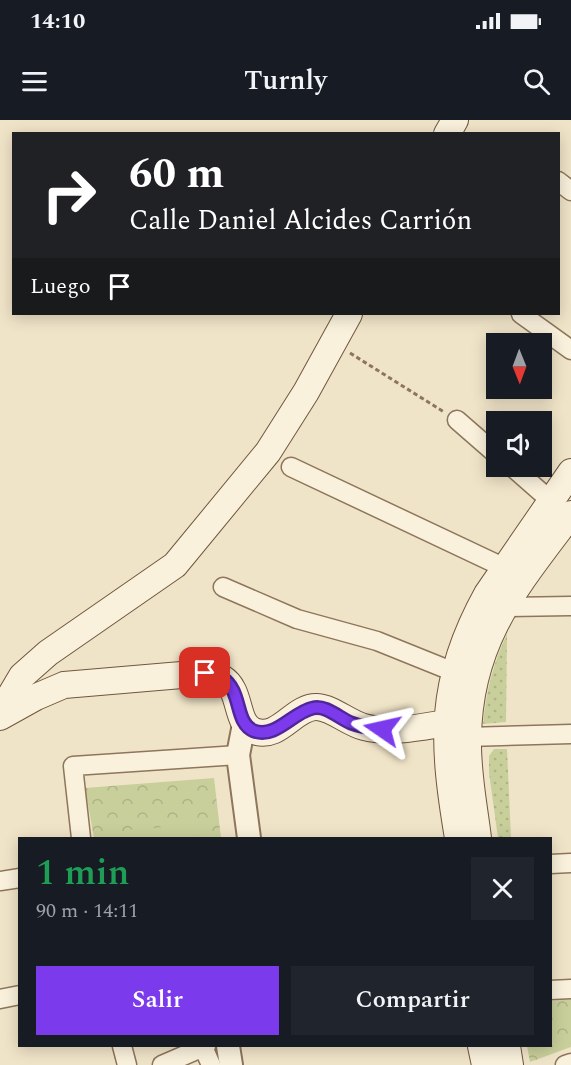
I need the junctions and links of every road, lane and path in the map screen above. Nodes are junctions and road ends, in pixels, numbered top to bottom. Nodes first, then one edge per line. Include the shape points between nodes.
1 (348, 315) edge
2 (522, 315) edge
3 (333, 343) junction
4 (571, 350) edge
5 (457, 420) joint
6 (486, 445) edge
7 (291, 467) dead end
8 (571, 472) edge
9 (524, 477) edge
10 (561, 507) edge
11 (505, 568) junction
12 (223, 587) dead end
13 (571, 606) edge
14 (503, 607) junction
15 (454, 672) junction
16 (0, 715) edge
17 (446, 723) junction
18 (244, 724) junction
19 (571, 734) edge
20 (468, 737) junction
21 (238, 755) junction
22 (81, 837) edge
23 (249, 837) edge
24 (458, 837) edge
25 (478, 837) edge
26 (571, 863) edge
27 (552, 864) edge
28 (18, 878) edge
29 (0, 881) edge
30 (571, 988) edge
31 (552, 990) edge
32 (18, 995) edge
33 (0, 999) edge
34 (122, 1047) edge
35 (201, 1047) edge
36 (203, 1047) edge
37 (228, 1047) edge
38 (481, 1047) edge
39 (507, 1047) edge
40 (571, 1063) edge
41 (127, 1065) edge
42 (162, 1065) edge
43 (210, 1065) edge
44 (231, 1065) edge
45 (485, 1065) edge
46 (510, 1065) edge
47 (565, 1065) edge

1 - 3 main road
2 - 4 street
3 - 5 path
3 - 16 main road via 268,452 175,565 48,653 22,676
5 - 6 street
7 - 11 street
8 - 10 main road
9 - 10 street
10 - 11 main road
10 - 14 main road
11 - 15 main road via 476,613
12 - 15 street via 297,619 377,641
13 - 14 street
14 - 20 main road via 479,665
15 - 17 main road
16 - 18 main road via 64,685 205,673 222,677 234,688
17 - 18 main road via 409,729 366,728 316,707 264,733
17 - 24 main road via 448,776
18 - 21 street
19 - 20 street
20 - 25 main road
21 - 22 street via 73,766
21 - 23 street
26 - 27 street
28 - 29 street
30 - 31 street
32 - 33 street
34 - 41 street
35 - 42 street
36 - 43 street
37 - 44 street
38 - 45 main road
39 - 46 main road
40 - 47 street

